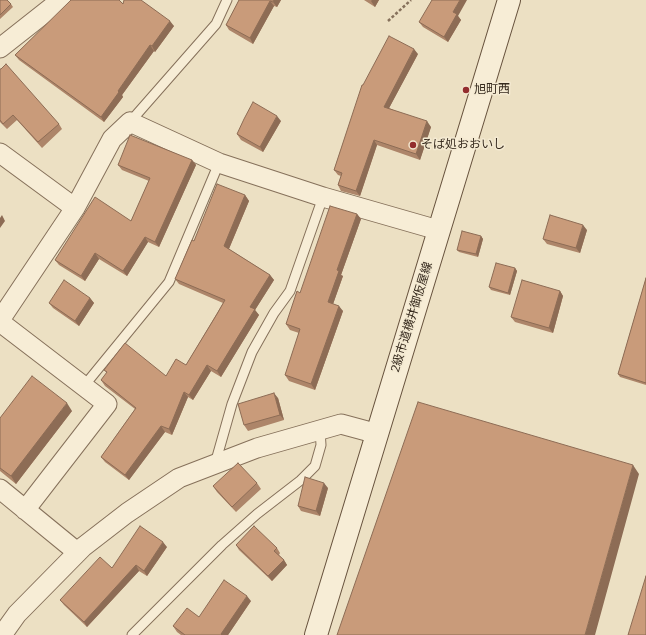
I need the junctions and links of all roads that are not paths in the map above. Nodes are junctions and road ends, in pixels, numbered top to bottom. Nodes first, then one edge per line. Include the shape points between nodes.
1 (61, 0) edge
2 (227, 0) edge
3 (509, 0) edge
4 (0, 48) edge
5 (130, 122) junction
6 (0, 153) edge
7 (219, 163) junction
8 (323, 197) junction
9 (75, 208) junction
10 (438, 230) junction
11 (0, 321) edge
12 (84, 386) junction
13 (320, 430) junction
14 (378, 434) junction
15 (215, 464) junction
16 (0, 489) edge
17 (25, 510) junction
18 (77, 552) junction
19 (2, 635) edge
20 (132, 635) edge
21 (316, 635) edge

1 - 4 street
2 - 5 lane via 216,24
3 - 10 street, 2級市道横井御仮屋線
5 - 7 street
5 - 9 street via 112,139
6 - 9 street
7 - 8 street
7 - 12 lane via 169,282
8 - 10 street
8 - 15 lane via 290,291 252,352 232,404
9 - 11 street
10 - 14 street, 2級市道横井御仮屋線
11 - 12 street
12 - 17 street via 107,404
13 - 14 street via 341,424
13 - 15 street via 257,448
13 - 20 lane via 321,445 315,466 222,545
14 - 21 street, 2級市道横井御仮屋線
15 - 18 street via 180,478 127,513
16 - 17 street
17 - 18 street
18 - 19 street via 17,614

